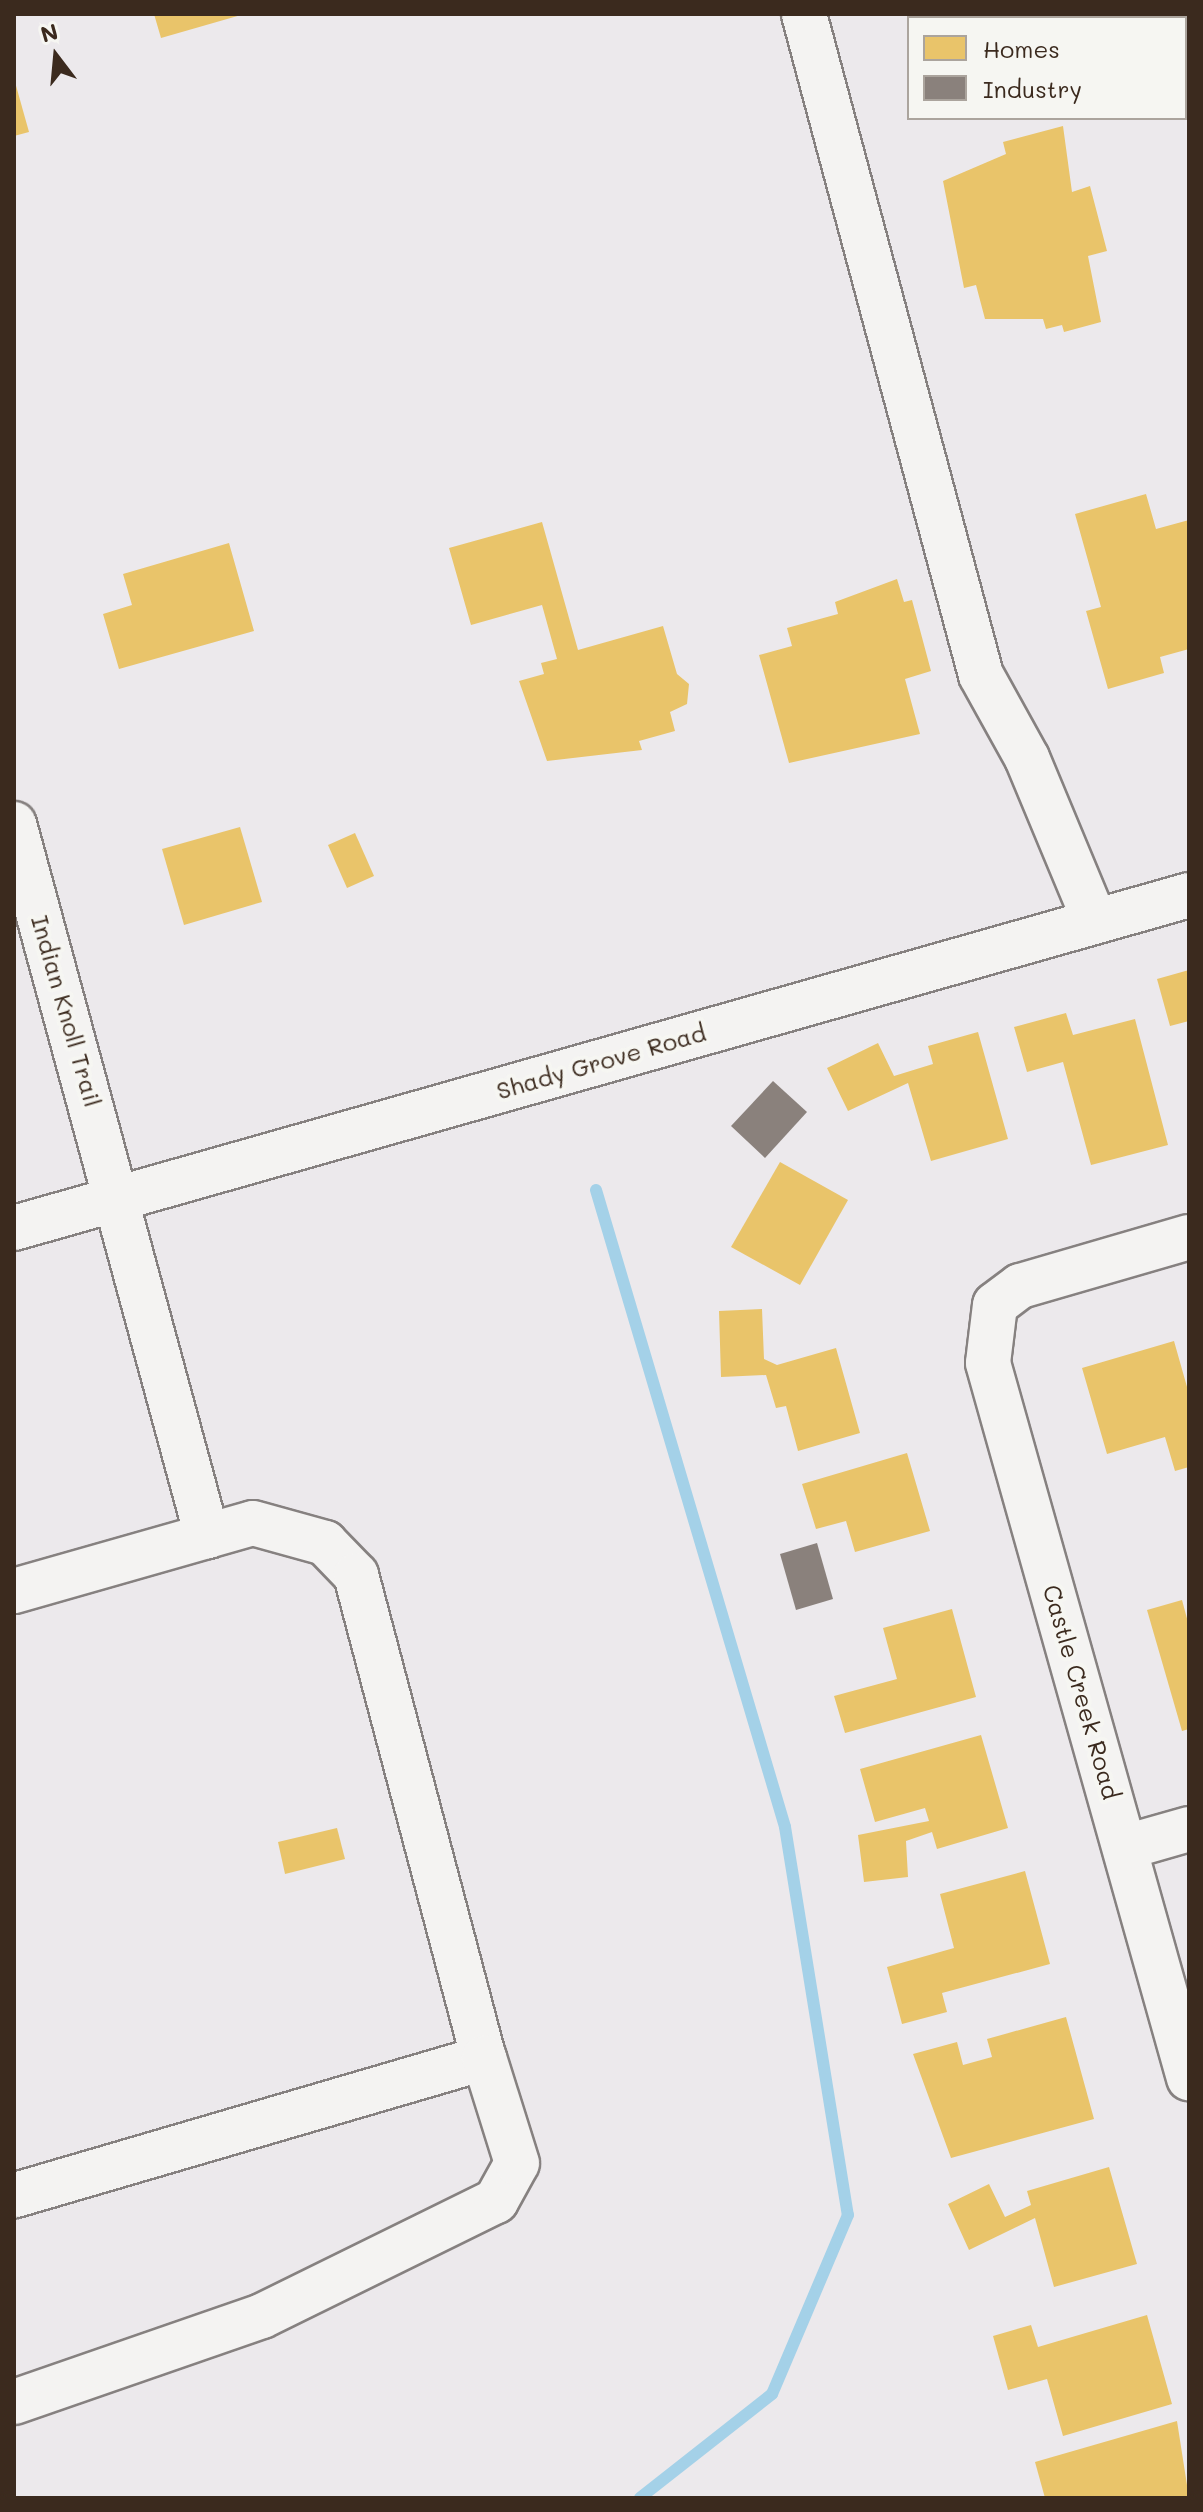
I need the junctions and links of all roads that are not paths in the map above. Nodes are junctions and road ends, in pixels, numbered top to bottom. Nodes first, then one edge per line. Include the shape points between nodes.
1 (804, 14) edge
2 (14, 824) edge
3 (1189, 895) edge
4 (1095, 921) junction
5 (115, 1199) junction
6 (14, 1228) edge
7 (1189, 1237) edge
8 (207, 1536) junction
9 (14, 1591) edge
10 (1189, 1829) edge
11 (1126, 1847) junction
12 (484, 2058) junction
13 (1189, 2078) edge
14 (14, 2195) edge
15 (14, 2402) edge

1 - 4 street via 981,675 1034,771
2 - 5 street, Indian Knoll Trail
3 - 4 street, Shady Grove Road
4 - 5 street, Shady Grove Road
5 - 6 street, Shady Grove Road
5 - 8 street, Indian Knoll Trail
7 - 11 street, Castle Creek Road via 1020,1286 995,1305 988,1363
8 - 9 street
8 - 12 street via 253,1523 282,1527 325,1543 356,1575
10 - 11 street
11 - 13 street, Castle Creek Road
12 - 14 street
12 - 15 street via 517,2163 496,2201 262,2316

